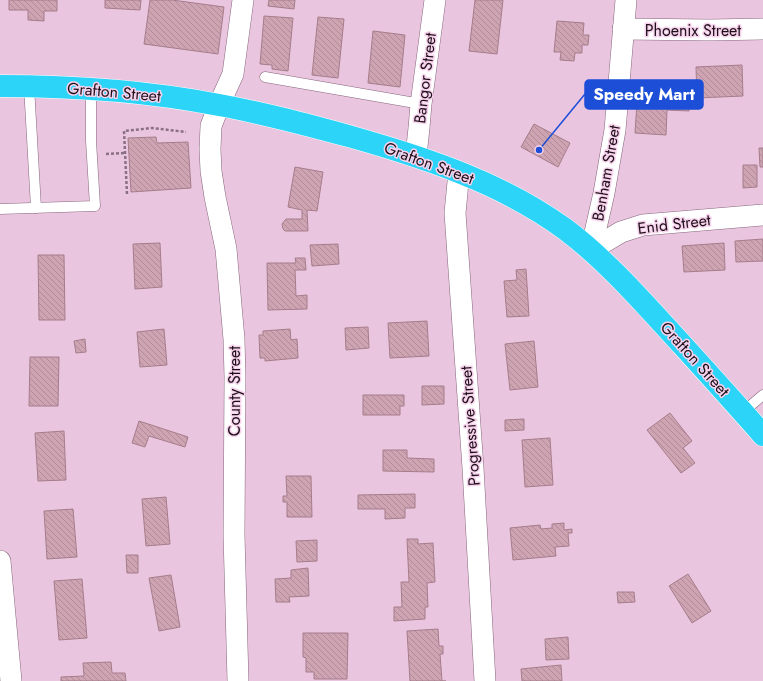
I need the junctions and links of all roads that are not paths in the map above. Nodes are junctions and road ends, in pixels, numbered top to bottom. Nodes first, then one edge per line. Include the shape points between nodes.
1 (243, 0) edge
2 (435, 0) edge
3 (626, 0) edge
4 (623, 29) junction
5 (763, 29) edge
6 (265, 77) dead end
7 (0, 86) edge
8 (29, 86) junction
9 (91, 89) junction
10 (421, 104) junction
11 (218, 105) junction
12 (416, 156) junction
13 (459, 172) junction
14 (36, 208) junction
15 (0, 209) edge
16 (763, 215) edge
17 (591, 250) junction
18 (763, 395) edge
19 (743, 412) junction
20 (762, 431) edge
21 (0, 561) edge
22 (11, 681) edge
23 (238, 681) edge
24 (485, 681) edge

1 - 11 street, County Street via 233,74
2 - 10 street, Bangor Street
3 - 4 street, Benham Street
4 - 5 street, Phoenix Street
4 - 17 street, Benham Street via 615,130
6 - 10 lane
7 - 8 highway, Grafton Street
8 - 9 highway, Grafton Street
8 - 14 lane
9 - 11 highway, Grafton Street
9 - 14 lane via 94,206
10 - 12 street, Bangor Street
11 - 12 highway, Grafton Street via 294,121
11 - 23 street, County Street via 211,126 210,148 215,197 226,249 234,339 234,535
12 - 13 highway, Grafton Street
13 - 17 highway, Grafton Street via 535,209
13 - 24 street, Progressive Street via 455,213
14 - 15 lane
16 - 17 street, Enid Street via 644,225 621,232
17 - 19 highway, Grafton Street via 638,296
18 - 19 lane
19 - 20 highway, Grafton Street
21 - 22 street

